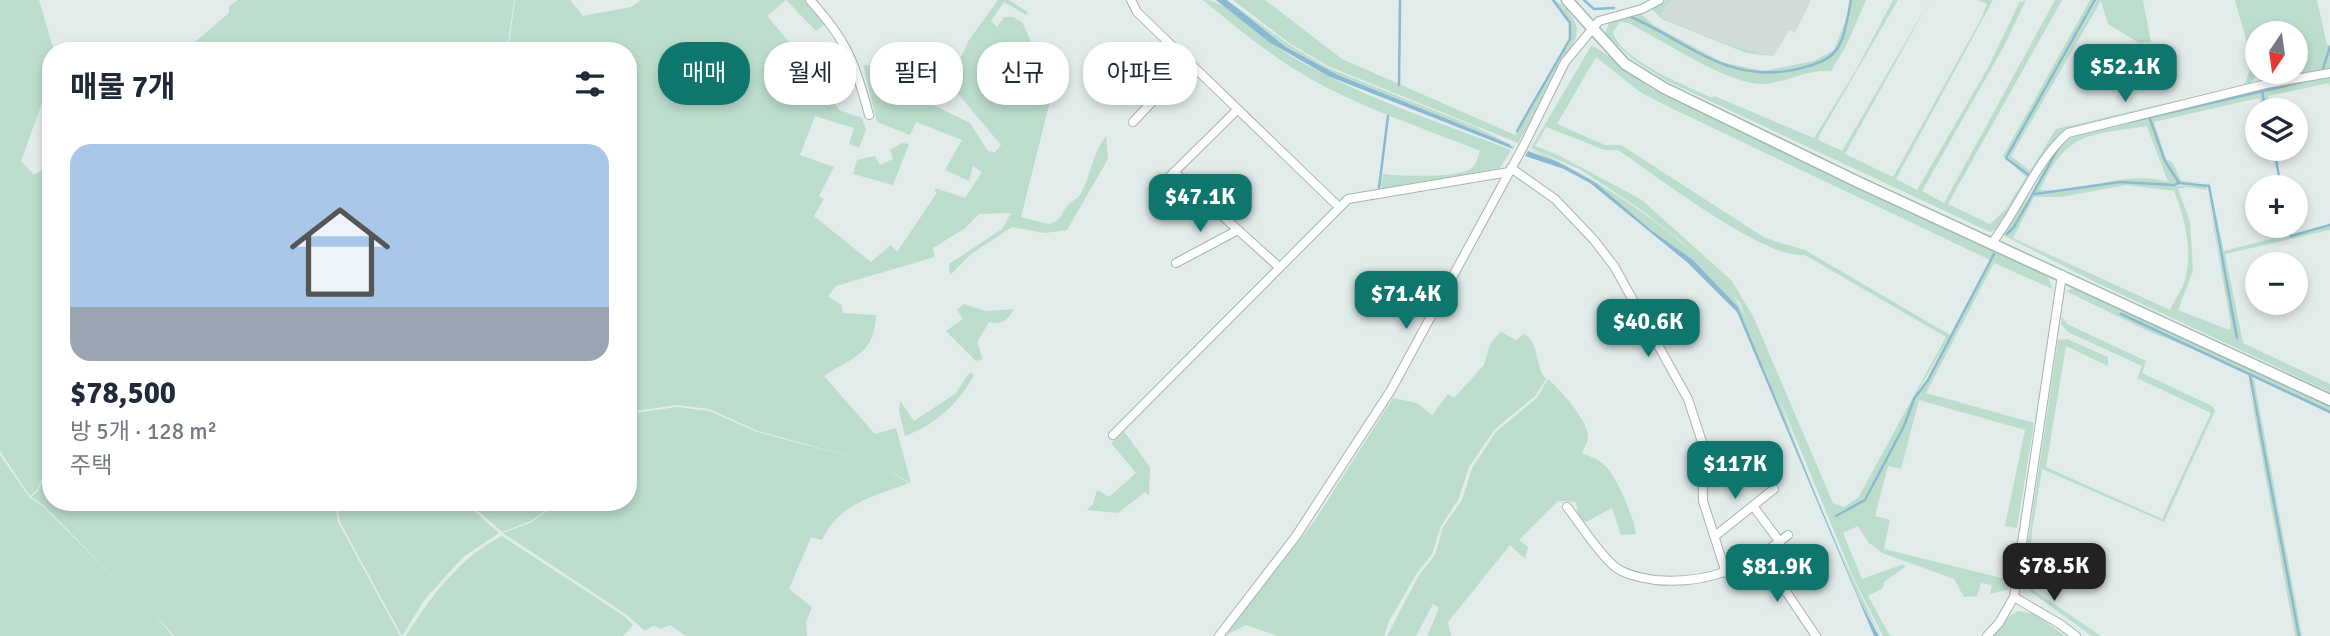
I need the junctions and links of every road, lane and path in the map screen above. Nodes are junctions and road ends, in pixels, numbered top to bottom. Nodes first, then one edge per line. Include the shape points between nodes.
1 (810, 0) edge
2 (1132, 0) edge
3 (1567, 0) edge
4 (1659, 0) edge
5 (1590, 28) junction
6 (1168, 42) edge
7 (1197, 71) edge
8 (2330, 73) edge
9 (1149, 105) edge
10 (1237, 110) junction
11 (869, 115) dead end
12 (1133, 122) dead end
13 (1510, 170) junction
14 (1174, 172) junction
15 (1154, 192) dead end
16 (1339, 207) junction
17 (1238, 230) junction
18 (1992, 243) junction
19 (1176, 263) dead end
20 (1279, 267) junction
21 (2062, 275) junction
22 (2330, 400) edge
23 (1113, 435) dead end
24 (1774, 489) dead end
25 (1753, 506) junction
26 (1567, 507) dead end
27 (1788, 535) dead end
28 (1715, 536) junction
29 (1780, 542) junction
30 (1762, 556) junction
31 (1726, 573) junction
32 (2014, 597) junction
33 (1219, 636) edge
34 (1816, 636) edge
35 (1987, 636) edge
36 (2076, 636) edge

1 - 11 street via 851,55
2 - 6 street via 1137,12
3 - 5 main road
4 - 5 street
5 - 13 street via 1565,62
5 - 18 main road via 1625,64 1664,88
7 - 10 street
8 - 18 street via 2266,84 2068,133 2054,146
9 - 12 street
10 - 14 street
10 - 16 street
13 - 16 street via 1380,192 1348,199
13 - 28 street via 1555,198 1594,240 1630,294 1699,428 1703,501
13 - 33 street via 1391,390 1296,536
14 - 15 street
14 - 17 street
16 - 20 street
17 - 19 street
17 - 20 street
18 - 21 main road
20 - 23 street
21 - 22 main road
21 - 32 street
24 - 25 street
25 - 28 street
25 - 29 street
26 - 31 street via 1616,568 1643,578 1671,581
27 - 29 street
28 - 31 street
29 - 30 street
30 - 31 street
30 - 34 street
32 - 35 street
32 - 36 street

